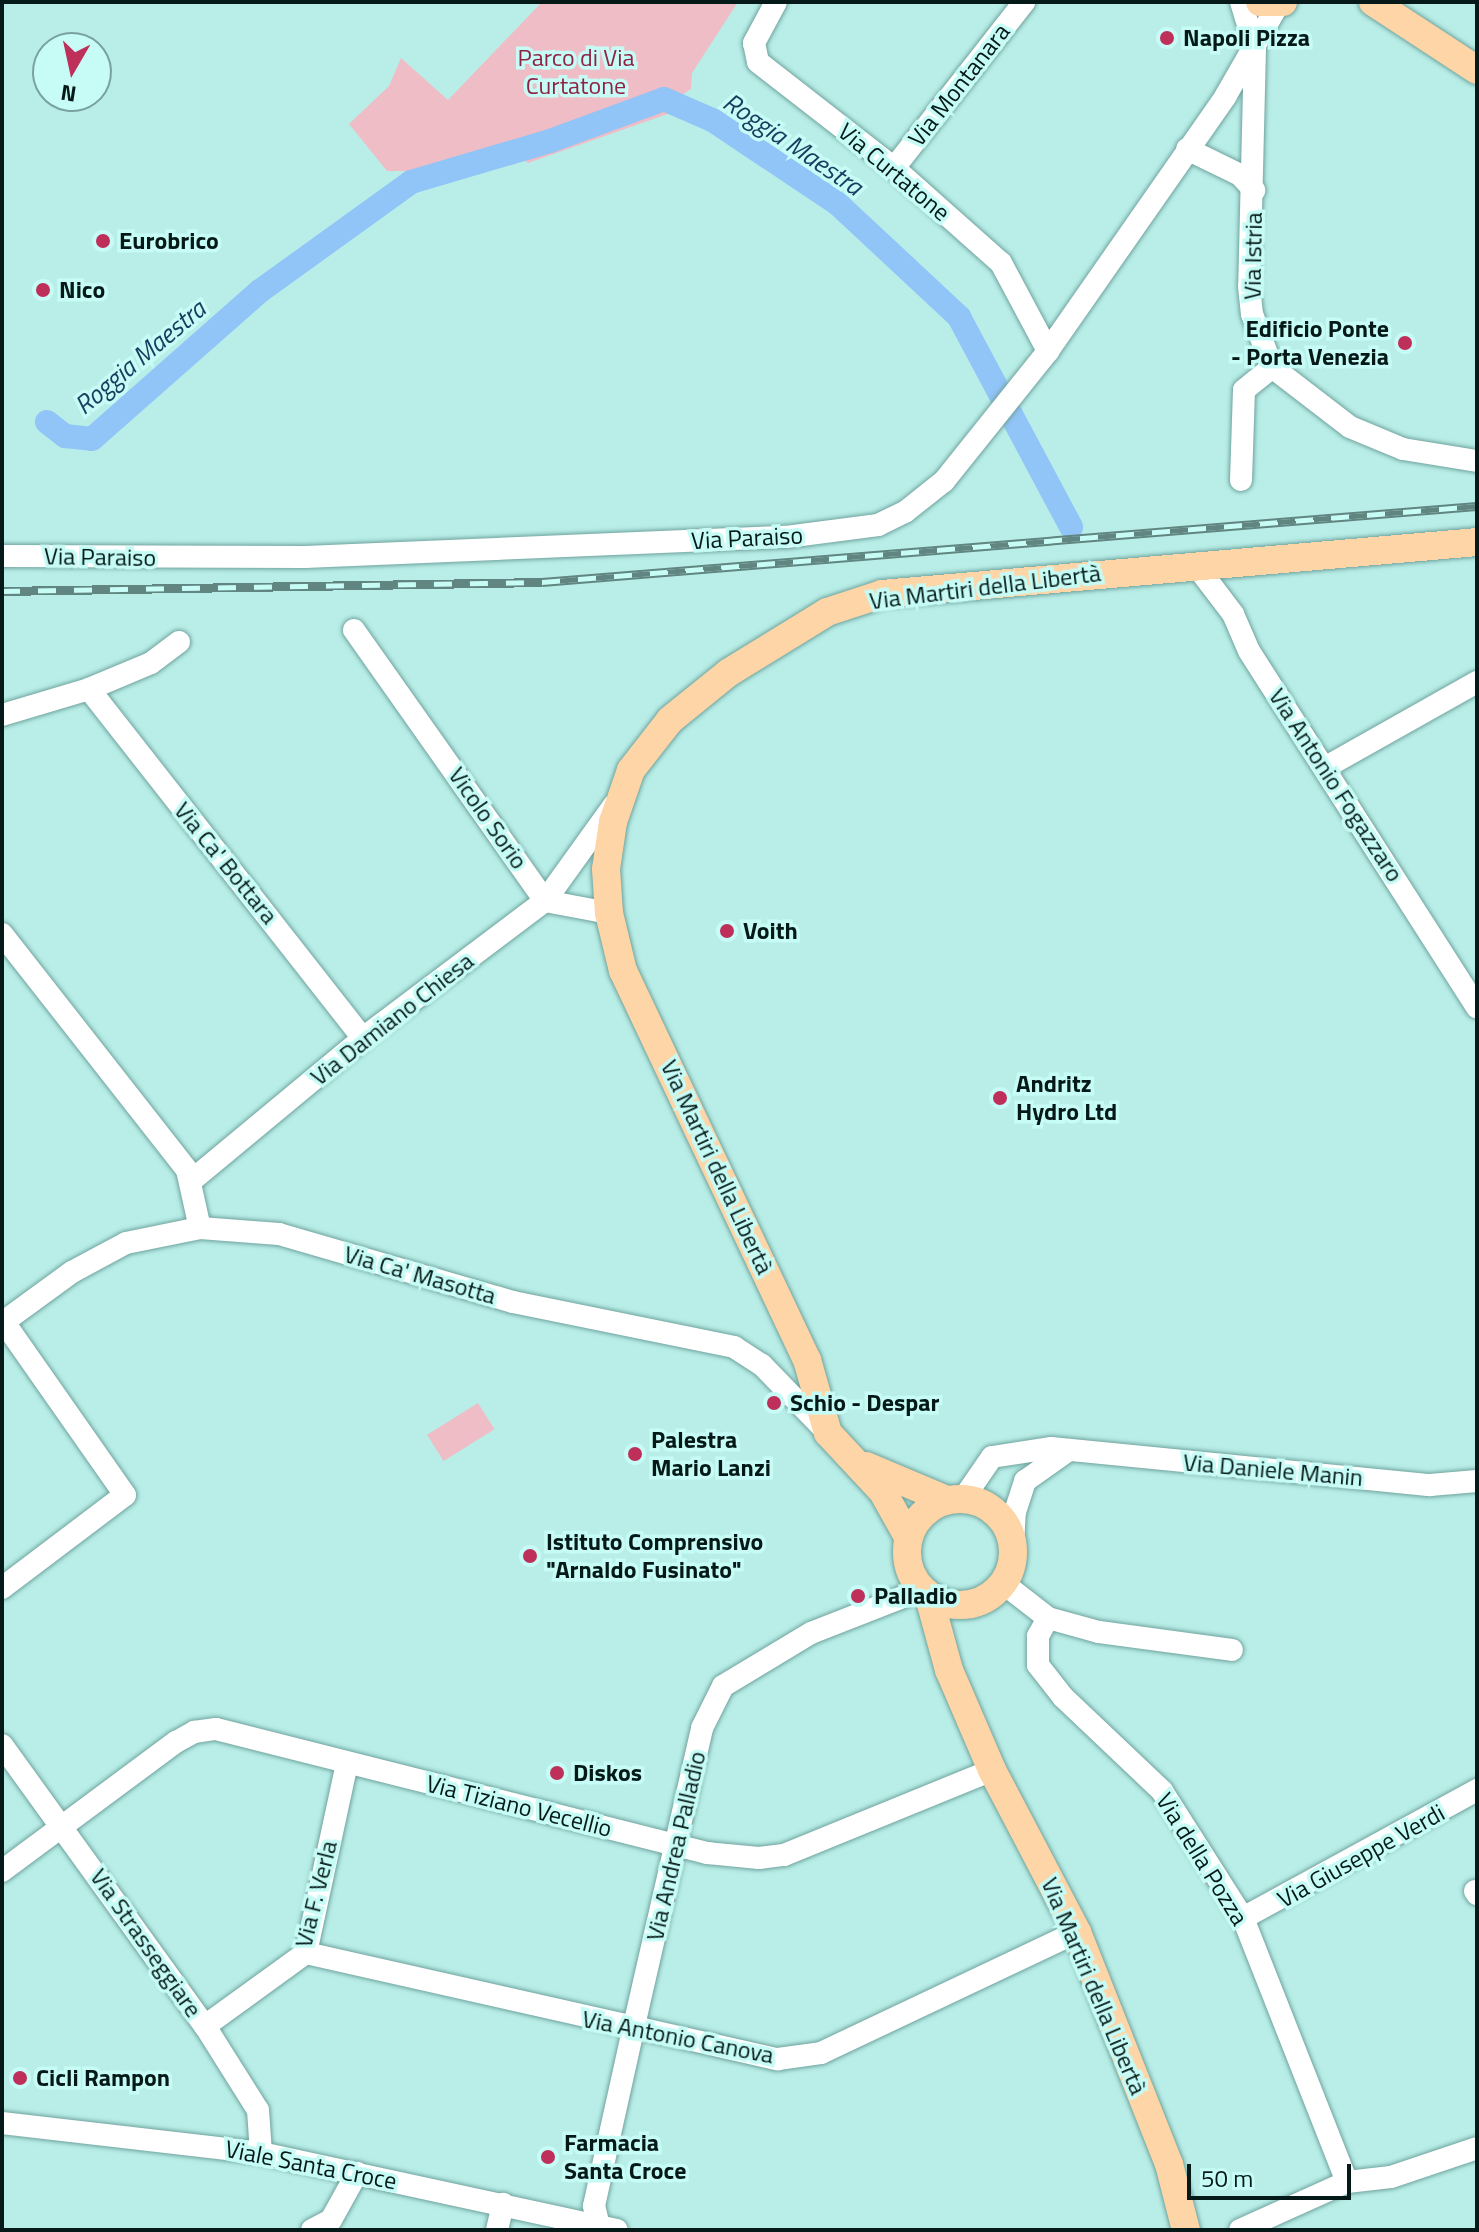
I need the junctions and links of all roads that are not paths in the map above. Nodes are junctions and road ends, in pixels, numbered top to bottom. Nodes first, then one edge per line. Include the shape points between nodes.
1 (776, 2) edge
2 (1024, 2) edge
3 (1241, 2) edge
4 (1274, 2) edge
5 (1351, 2) edge
6 (1382, 9) edge
7 (1255, 48) junction
8 (1477, 70) edge
9 (1187, 149) junction
10 (894, 168) junction
11 (1254, 190) junction
12 (1048, 351) junction
13 (1272, 367) junction
14 (1477, 461) edge
15 (1241, 480) dead end
16 (1477, 542) edge
17 (2, 556) edge
18 (1195, 564) junction
19 (354, 630) dead end
20 (179, 642) dead end
21 (1477, 682) edge
22 (89, 689) junction
23 (2, 715) edge
24 (1326, 767) junction
25 (622, 794) junction
26 (545, 901) junction
27 (609, 913) junction
28 (2, 934) edge
29 (1477, 1007) edge
30 (363, 1038) junction
31 (191, 1181) junction
32 (200, 1228) junction
33 (3, 1322) edge
34 (828, 1433) junction
35 (1069, 1450) junction
36 (1002, 1453) junction
37 (855, 1460) junction
38 (1025, 1481) junction
39 (1477, 1481) edge
40 (955, 1499) junction
41 (908, 1537) junction
42 (1013, 1546) junction
43 (1003, 1583) junction
44 (2, 1588) edge
45 (925, 1593) junction
46 (968, 1606) junction
47 (1048, 1618) junction
48 (1232, 1650) dead end
49 (947, 1661) junction
50 (2, 1745) edge
51 (347, 1763) junction
52 (992, 1770) junction
53 (1477, 1790) edge
54 (65, 1828) junction
55 (677, 1845) junction
56 (2, 1871) edge
57 (1243, 1918) junction
58 (1077, 1932) junction
59 (306, 1953) junction
60 (205, 2026) junction
61 (633, 2030) junction
62 (2, 2123) edge
63 (1477, 2148) edge
64 (261, 2153) junction
65 (357, 2173) junction
66 (1347, 2182) junction
67 (503, 2204) junction
68 (606, 2228) edge
69 (312, 2230) edge
70 (497, 2230) edge
71 (1186, 2230) edge
72 (1240, 2230) edge

1 - 10 street, Via Curtatone via 754,43 758,62
2 - 10 street, Via Montanara
3 - 7 street
4 - 7 street, Via Paraiso
5 - 6 main road
6 - 8 main road
7 - 9 street, Via Paraiso
7 - 11 street, Via Istria
9 - 11 street, Via Istria via 1240,175
9 - 12 street, Via Paraiso
10 - 12 street, Via Curtatone via 1001,263
11 - 13 street, Via Istria via 1249,286 1252,314
12 - 17 street, Via Paraiso via 944,481 905,512 848,532 319,557
13 - 14 street, Via Istria via 1306,398 1363,433 1403,449
13 - 15 street via 1244,390
16 - 18 main road, Via Martiri della Libertà
18 - 24 street, Via Antonio Fogazzaro via 1233,614 1249,651
18 - 25 main road, Via Martiri della Libertà via 882,594 827,612 728,673 670,720 646,746
19 - 26 street, Vicolo Sorio
20 - 22 street via 151,663
21 - 24 street
22 - 23 street
22 - 30 street, Via Ca' Bottara
24 - 29 street, Via Antonio Fogazzaro
25 - 26 street, Vicolo Sorio
25 - 27 main road, Via Martiri della Libertà via 606,869
26 - 27 street
26 - 30 street, Via Damiano Chiesa
27 - 34 main road, Via Martiri della Libertà via 623,971 807,1360
28 - 31 street via 157,1129
30 - 31 street, Via Damiano Chiesa
31 - 32 street
32 - 33 street, Via Ca' Masotta via 126,1243 72,1272
32 - 34 street, Via Ca' Masotta via 279,1234 513,1302 734,1347 769,1371
33 - 44 street via 125,1497
34 - 37 main road, Via Martiri della Libertà
35 - 36 street, Via Daniele Manin
35 - 38 street
35 - 39 street, Via Daniele Manin via 1430,1485
36 - 38 street via 1020,1462
36 - 40 street via 981,1467
37 - 40 main road, Via Martiri della Libertà
37 - 41 main road, Via Martiri della Libertà via 883,1492
38 - 42 street via 1015,1512
40 - 41 main road via 916,1520
40 - 42 main road, Via Martiri della Libertà via 1001,1519
41 - 45 main road, Via Martiri della Libertà via 906,1556
42 - 43 main road
43 - 46 main road
43 - 47 street
45 - 46 main road
45 - 49 main road, Via Martiri della Libertà
45 - 55 street, Via Andrea Palladio via 811,1633 723,1686 702,1728
46 - 49 main road
47 - 48 street via 1099,1632
47 - 57 street, Via della Pozza via 1035,1653 1045,1676 1162,1791
49 - 52 main road, Via Martiri della Libertà
50 - 54 street, Via Strasseggiare
51 - 54 street, Via Tiziano Vecellio via 216,1729 194,1732
51 - 55 street, Via Tiziano Vecellio
51 - 59 street, Via F. Verla
52 - 55 street, Via Tiziano Vecellio via 784,1855 720,1854
52 - 58 main road, Via Martiri della Libertà
53 - 57 street, Via Giuseppe Verdi
54 - 56 street, Via Tiziano Vecellio
54 - 60 street, Via Strasseggiare
55 - 61 street, Via Andrea Palladio
57 - 66 street, Via della Pozza
58 - 61 street, Via Antonio Canova via 821,2053 778,2059
58 - 71 main road, Via Martiri della Libertà via 1169,2164
59 - 60 street, Via F. Verla
59 - 61 street, Via Antonio Canova
60 - 64 street, Via Strasseggiare via 258,2110
61 - 68 street, Via Andrea Palladio via 594,2206
62 - 64 street, Viale Santa Croce
63 - 66 street via 1391,2177
64 - 65 street, Viale Santa Croce
65 - 67 street, Viale Santa Croce
65 - 69 street via 331,2220
66 - 72 street
67 - 68 street, Viale Santa Croce
67 - 70 street

